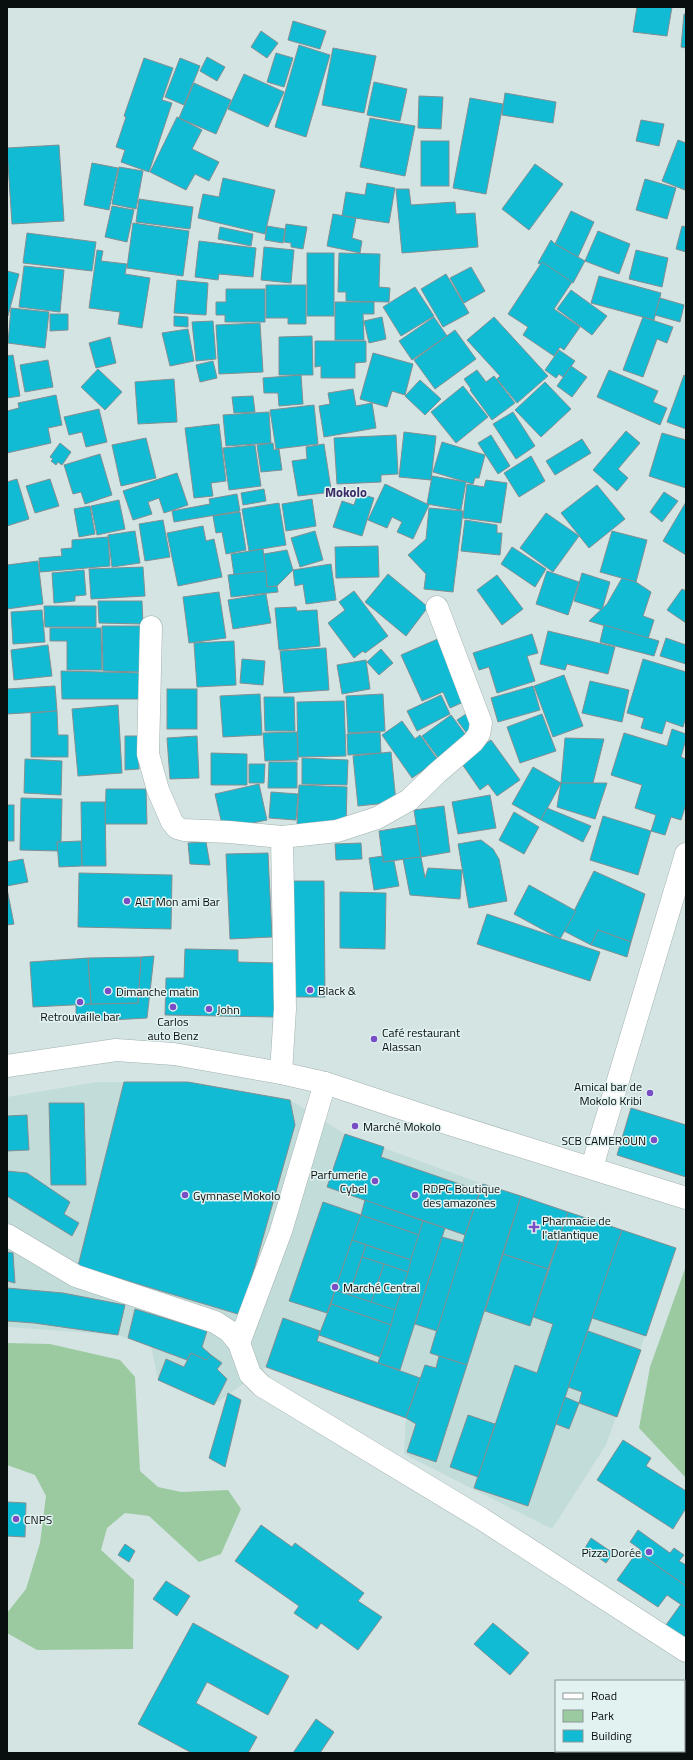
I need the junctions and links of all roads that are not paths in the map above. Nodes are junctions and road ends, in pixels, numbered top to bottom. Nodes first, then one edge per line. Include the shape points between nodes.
1 (437, 607) dead end
2 (151, 627) dead end
3 (282, 837) junction
4 (686, 854) edge
5 (7, 1066) edge
6 (281, 1074) junction
7 (325, 1083) junction
8 (592, 1167) junction
9 (686, 1198) edge
10 (7, 1235) edge
11 (240, 1343) junction
12 (686, 1651) edge

1 - 3 street via 481,723 479,734 409,800 377,818 337,831
2 - 3 street via 148,754 158,790 172,822 177,828 184,830
3 - 6 street via 285,1009
4 - 8 street
5 - 6 street via 116,1050 174,1054
6 - 7 street
7 - 8 street
7 - 11 street via 281,1231
8 - 9 street
10 - 11 street via 76,1276 215,1322 229,1331
11 - 12 street via 250,1374 262,1386 482,1519

